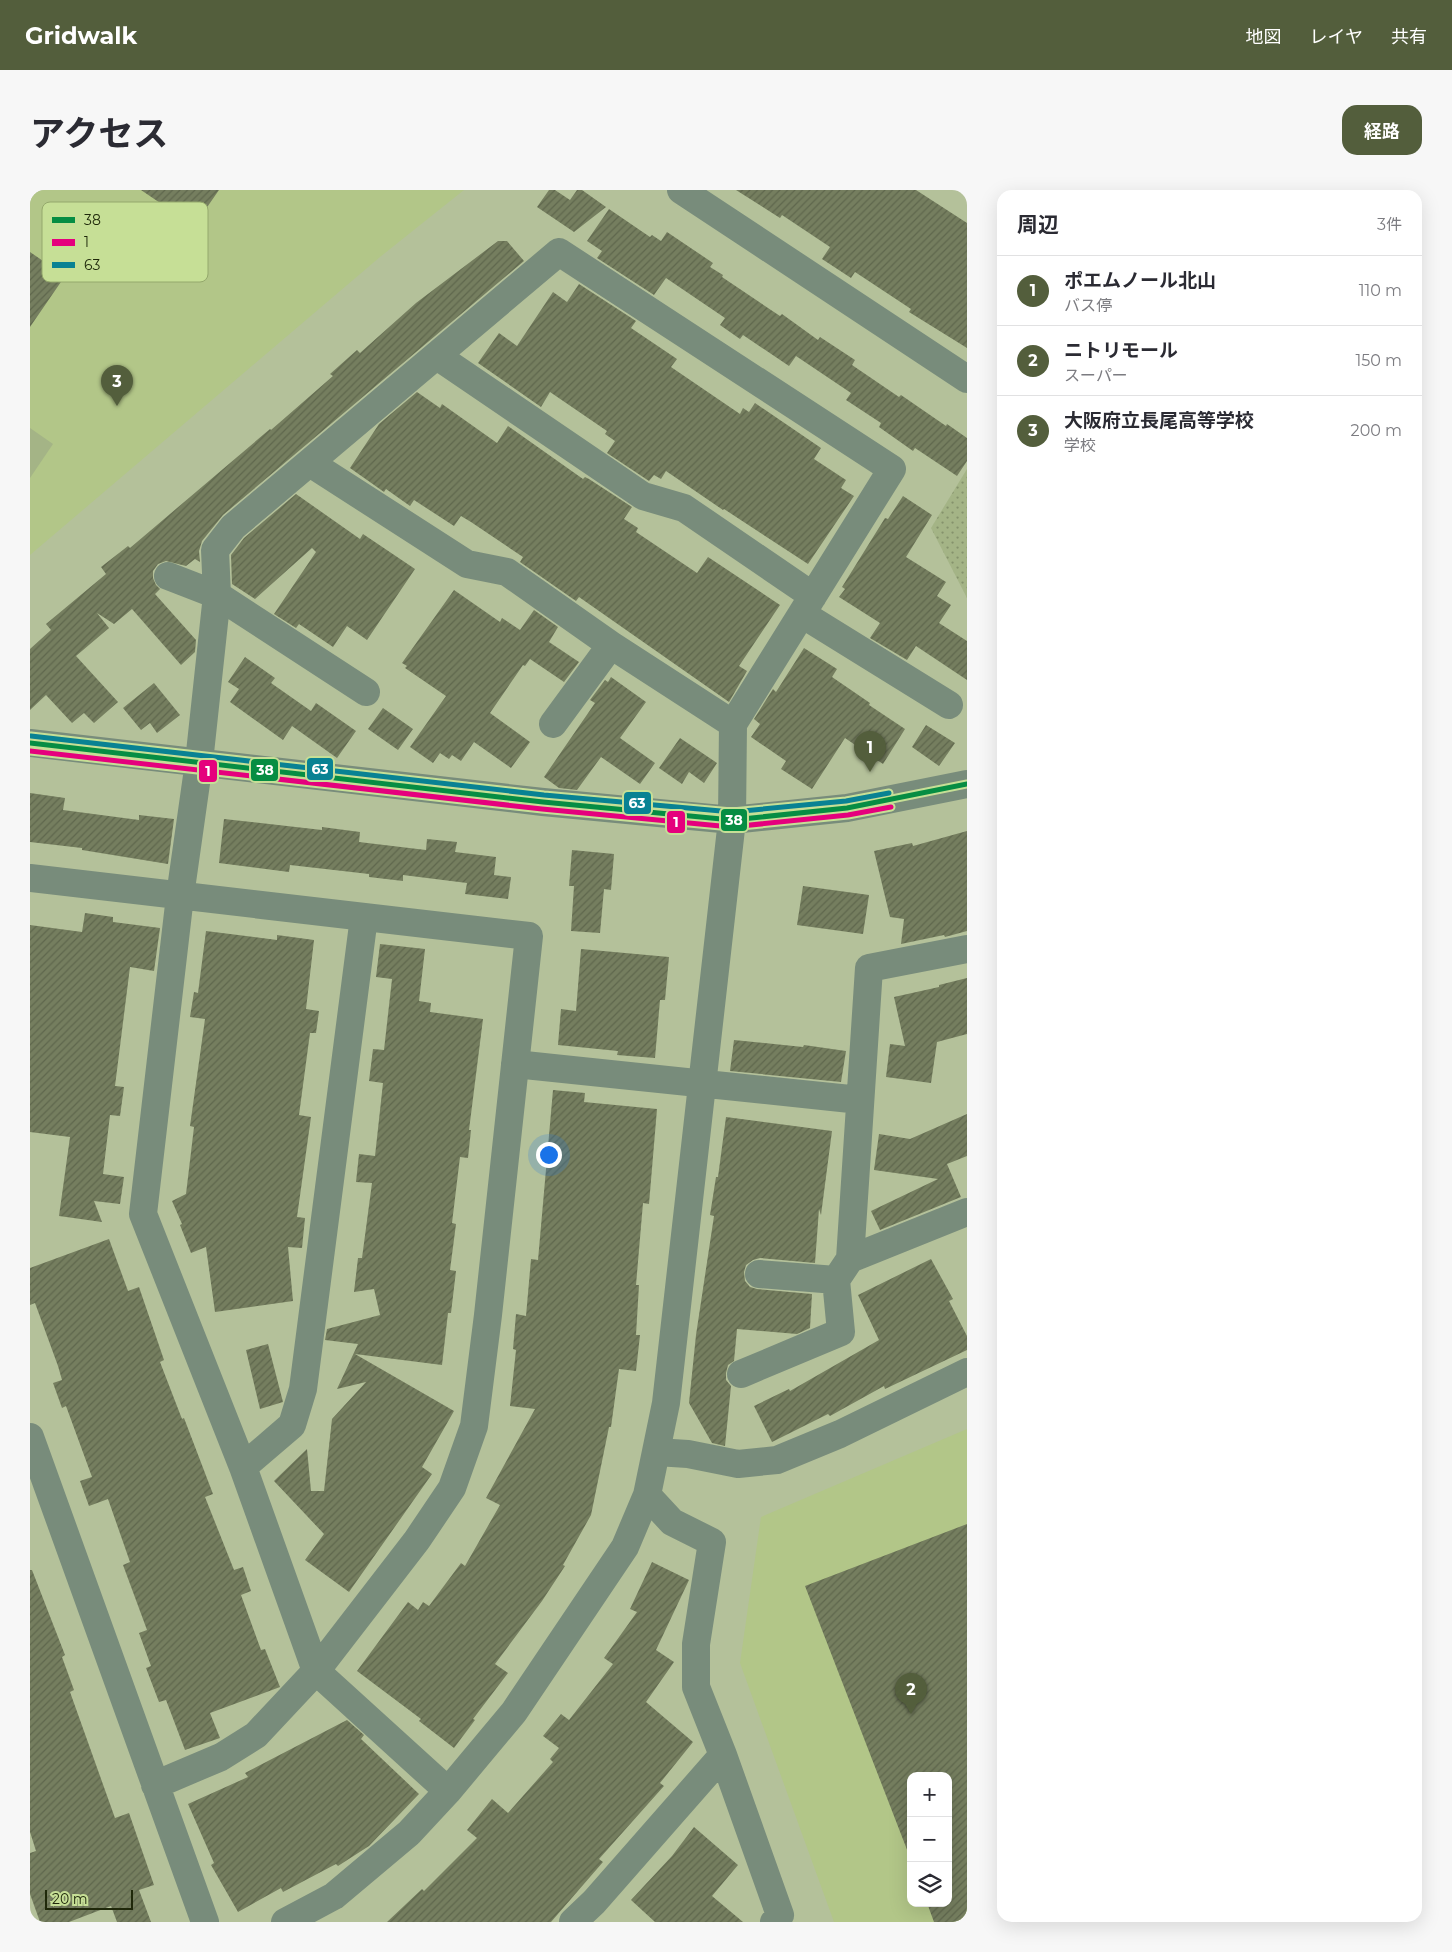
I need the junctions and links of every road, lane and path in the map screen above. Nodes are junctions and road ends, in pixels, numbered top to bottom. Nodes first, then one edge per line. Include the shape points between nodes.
1 (680, 190) edge
2 (436, 356) junction
3 (967, 379) edge
4 (310, 463) junction
5 (168, 576) dead end
6 (217, 595) junction
7 (807, 605) junction
8 (611, 645) junction
9 (366, 692) dead end
10 (949, 705) dead end
11 (553, 724) dead end
12 (733, 724) junction
13 (30, 743) edge
14 (199, 762) junction
15 (967, 784) edge
16 (732, 820) junction
17 (30, 878) edge
18 (180, 896) junction
19 (364, 917) junction
20 (967, 949) edge
21 (515, 1064) junction
22 (702, 1085) junction
23 (860, 1100) junction
24 (967, 1212) edge
25 (843, 1270) junction
26 (759, 1274) dead end
27 (967, 1372) edge
28 (742, 1374) dead end
29 (30, 1437) edge
30 (656, 1452) junction
31 (243, 1467) junction
32 (647, 1495) junction
33 (316, 1671) junction
34 (723, 1755) junction
35 (155, 1785) junction
36 (448, 1791) junction
37 (205, 1922) edge
38 (286, 1922) edge
39 (573, 1922) edge
40 (774, 1922) edge

1 - 3 street
2 - 4 street
2 - 7 street via 643,496 684,508
2 - 7 street via 559,252 892,469
4 - 6 street via 233,527 214,550
4 - 8 street via 467,564 507,572
5 - 6 street
6 - 9 street
6 - 14 street
7 - 10 street
7 - 12 street
8 - 11 street
8 - 12 street
12 - 16 street
13 - 14 street
14 - 16 street via 542,802
14 - 18 street
15 - 16 street via 848,808
16 - 22 street
17 - 18 street
18 - 19 street
18 - 31 street via 143,1214
19 - 21 street via 529,936
19 - 31 street via 302,1389 292,1425
20 - 23 street via 869,968
21 - 22 street
21 - 33 street via 474,1426 452,1488 417,1540
22 - 23 street
22 - 30 street via 666,1403
23 - 25 street
24 - 25 street
25 - 26 street
25 - 28 street via 841,1332
27 - 30 street via 840,1434 777,1460 738,1464 688,1454
29 - 35 street
30 - 32 street
31 - 33 street
32 - 34 street via 672,1522 712,1542 696,1644 696,1687
32 - 36 street via 625,1547 514,1712
33 - 35 street via 256,1735 221,1757
33 - 36 street
34 - 39 street
34 - 40 street via 780,1915
35 - 37 street
36 - 38 street via 409,1834 334,1896

